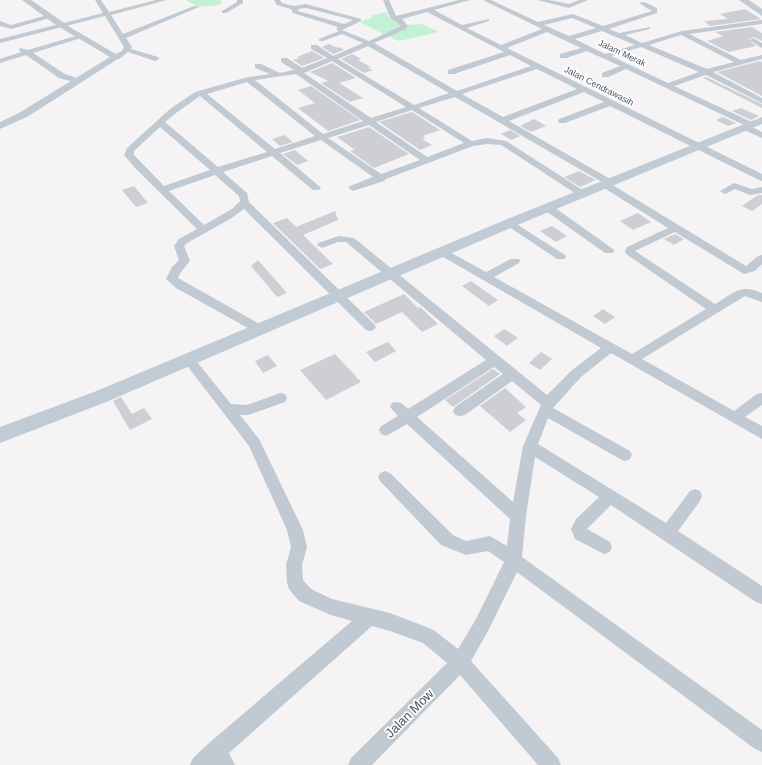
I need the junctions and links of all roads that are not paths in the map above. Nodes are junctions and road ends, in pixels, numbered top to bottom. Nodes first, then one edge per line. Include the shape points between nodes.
1 (26, 0) edge
2 (98, 0) edge
3 (135, 0) edge
4 (164, 0) edge
5 (240, 0) edge
6 (277, 0) edge
7 (386, 0) edge
8 (467, 0) edge
9 (486, 0) edge
10 (540, 0) edge
11 (585, 0) edge
12 (743, 0) edge
13 (642, 3) dead end
14 (145, 4) junction
15 (569, 6) junction
16 (196, 7) dead end
17 (294, 8) junction
18 (428, 10) junction
19 (224, 12) dead end
20 (762, 13) edge
21 (107, 14) junction
22 (573, 16) junction
23 (48, 17) junction
24 (396, 18) junction
25 (487, 20) dead end
26 (2, 21) edge
27 (762, 22) edge
28 (539, 24) junction
29 (61, 26) junction
30 (462, 27) junction
31 (602, 28) junction
32 (648, 28) dead end
33 (548, 29) junction
34 (682, 34) junction
35 (618, 35) junction
36 (79, 37) junction
37 (122, 38) junction
38 (568, 39) junction
39 (4, 40) edge
40 (321, 40) dead end
41 (753, 40) dead end
42 (368, 43) junction
43 (641, 45) junction
44 (762, 46) edge
45 (314, 47) dead end
46 (502, 47) junction
47 (588, 48) junction
48 (128, 50) junction
49 (511, 52) junction
50 (27, 53) junction
51 (563, 56) dead end
52 (605, 56) junction
53 (116, 57) junction
54 (762, 57) edge
55 (332, 58) junction
56 (155, 59) dead end
57 (284, 60) dead end
58 (0, 61) edge
59 (740, 62) junction
60 (258, 66) dead end
61 (537, 66) junction
62 (627, 66) junction
63 (300, 71) junction
64 (451, 72) dead end
65 (706, 72) junction
66 (279, 75) junction
67 (605, 75) dead end
68 (248, 79) junction
69 (77, 81) junction
70 (669, 85) junction
71 (585, 89) junction
72 (202, 93) junction
73 (456, 94) junction
74 (762, 101) edge
75 (610, 103) junction
76 (413, 107) junction
77 (501, 121) junction
78 (562, 121) dead end
79 (369, 122) junction
80 (161, 123) junction
81 (0, 126) edge
82 (755, 127) edge
83 (322, 137) junction
84 (471, 144) junction
85 (696, 146) junction
86 (273, 153) junction
87 (427, 161) junction
88 (216, 171) junction
89 (762, 178) edge
90 (380, 179) junction
91 (606, 183) junction
92 (316, 188) dead end
93 (354, 188) dead end
94 (163, 190) junction
95 (762, 190) edge
96 (725, 191) dead end
97 (581, 193) junction
98 (244, 203) junction
99 (547, 207) junction
100 (510, 223) junction
101 (676, 228) junction
102 (203, 230) junction
103 (322, 245) dead end
104 (609, 251) dead end
105 (442, 252) junction
106 (561, 257) dead end
107 (762, 258) edge
108 (515, 261) dead end
109 (393, 273) junction
110 (485, 277) junction
111 (338, 296) junction
112 (762, 298) edge
113 (715, 309) junction
114 (370, 327) dead end
115 (261, 330) junction
116 (609, 348) junction
117 (190, 360) junction
118 (495, 360) junction
119 (631, 360) junction
120 (512, 375) junction
121 (280, 398) dead end
122 (762, 398) edge
123 (546, 406) junction
124 (227, 408) junction
125 (402, 411) junction
126 (460, 411) dead end
127 (735, 417) junction
128 (386, 430) dead end
129 (762, 433) edge
130 (0, 435) edge
131 (530, 446) junction
132 (625, 454) dead end
133 (385, 478) dead end
134 (695, 496) dead end
135 (609, 497) junction
136 (518, 516) junction
137 (668, 533) junction
138 (604, 547) dead end
139 (514, 560) junction
140 (762, 596) edge
141 (368, 617) junction
142 (460, 662) junction
143 (762, 742) edge
144 (220, 758) edge
145 (200, 765) edge
146 (358, 765) edge
147 (551, 765) edge

1 - 23 street via 37,12
2 - 21 street
3 - 14 street
4 - 14 street
5 - 19 street via 240,3
6 - 17 street via 279,4
7 - 24 street via 390,5 390,14
8 - 18 street
9 - 28 street, Jalam Merak
10 - 15 street
11 - 15 street
12 - 20 main road
13 - 31 street via 655,9 655,12
14 - 21 street
15 - 22 street via 582,11
16 - 37 street
17 - 17 street via 306,6 359,20 342,28 295,12
18 - 24 street
18 - 30 street, Jalan Cendrawasih
21 - 29 street
21 - 37 street
22 - 28 street
22 - 31 street
23 - 26 street via 11,27 4,26
23 - 29 street
24 - 42 street via 403,21 405,26 402,29
25 - 30 street
27 - 34 street
28 - 33 street, Jalam Merak
29 - 36 street
29 - 39 street
30 - 46 street, Jalan Cendrawasih
31 - 35 street
31 - 38 street
32 - 35 street
33 - 38 street, Jalam Merak
33 - 46 street
34 - 43 street
34 - 59 street
35 - 43 street
36 - 50 street
36 - 53 street
37 - 48 street
38 - 47 street, Jalam Merak
39 - 50 street
40 - 42 street via 342,32
41 - 44 street
42 - 55 street
42 - 73 street
43 - 52 street
43 - 65 street
45 - 55 street
46 - 49 street, Jalan Cendrawasih
47 - 51 street
47 - 52 street, Jalam Merak
48 - 53 street
48 - 56 street
49 - 61 street, Jalan Cendrawasih
49 - 64 street
50 - 58 street
50 - 69 street via 62,76
52 - 62 street, Jalam Merak
53 - 69 street
54 - 59 street
55 - 63 street
55 - 76 street
57 - 63 street
59 - 65 street
60 - 66 street
61 - 71 street, Jalan Cendrawasih
61 - 73 street
62 - 67 street
62 - 70 street, Jalam Merak
63 - 66 street
63 - 79 street
65 - 70 street
65 - 74 street
66 - 68 street
68 - 72 street
68 - 83 street
69 - 81 street via 23,115
70 - 82 street, Jalam Merak
71 - 75 street, Jalan Cendrawasih
71 - 77 street
72 - 80 street via 182,104
72 - 86 street
73 - 76 street
73 - 77 street
75 - 78 street
75 - 85 street, Jalan Cendrawasih
76 - 79 street
76 - 84 street
77 - 91 street
79 - 83 street
79 - 87 street
80 - 88 street
80 - 94 street via 130,150 129,155
82 - 85 main road
83 - 86 street
83 - 90 street
84 - 87 street
84 - 97 street via 487,141 503,143
85 - 89 street, Jalan Cendrawasih
85 - 91 main road
86 - 88 street
86 - 92 street
87 - 90 street
88 - 94 street
88 - 98 street via 244,195
90 - 93 street
91 - 97 main road
91 - 101 street
94 - 102 street
95 - 96 street via 752,193 734,186
97 - 99 main road
98 - 102 street via 231,215
98 - 111 street
99 - 100 main road
99 - 104 street
100 - 105 main road
100 - 106 street
101 - 107 street via 744,270 751,269
101 - 113 street via 630,251
102 - 115 street via 179,246 185,261 176,270 172,279
103 - 109 street via 345,238
105 - 109 main road
105 - 110 street
108 - 110 street
109 - 111 main road
109 - 118 street
110 - 116 street
111 - 114 street
111 - 115 main road
112 - 113 street via 747,291
113 - 119 street
115 - 117 main road
116 - 119 street
116 - 123 street via 576,374
117 - 124 street
117 - 130 main road
118 - 120 street
118 - 125 street
119 - 127 street
120 - 123 street
120 - 126 street
121 - 124 street via 248,410
122 - 127 street
123 - 131 street
123 - 132 street
124 - 141 street via 254,443 295,530 299,547 294,565 295,583 305,594 331,608
125 - 128 street
125 - 136 street
127 - 129 street
131 - 135 street
131 - 136 street
133 - 139 street via 447,540 466,548 490,543
134 - 137 street
135 - 137 street
135 - 138 street via 578,530
136 - 139 street
137 - 140 street
139 - 142 street, Jalan Mow via 482,625
139 - 143 street
141 - 142 street via 390,622 429,637
141 - 144 street
142 - 146 street, Jalan Mow
142 - 147 street
144 - 145 street

